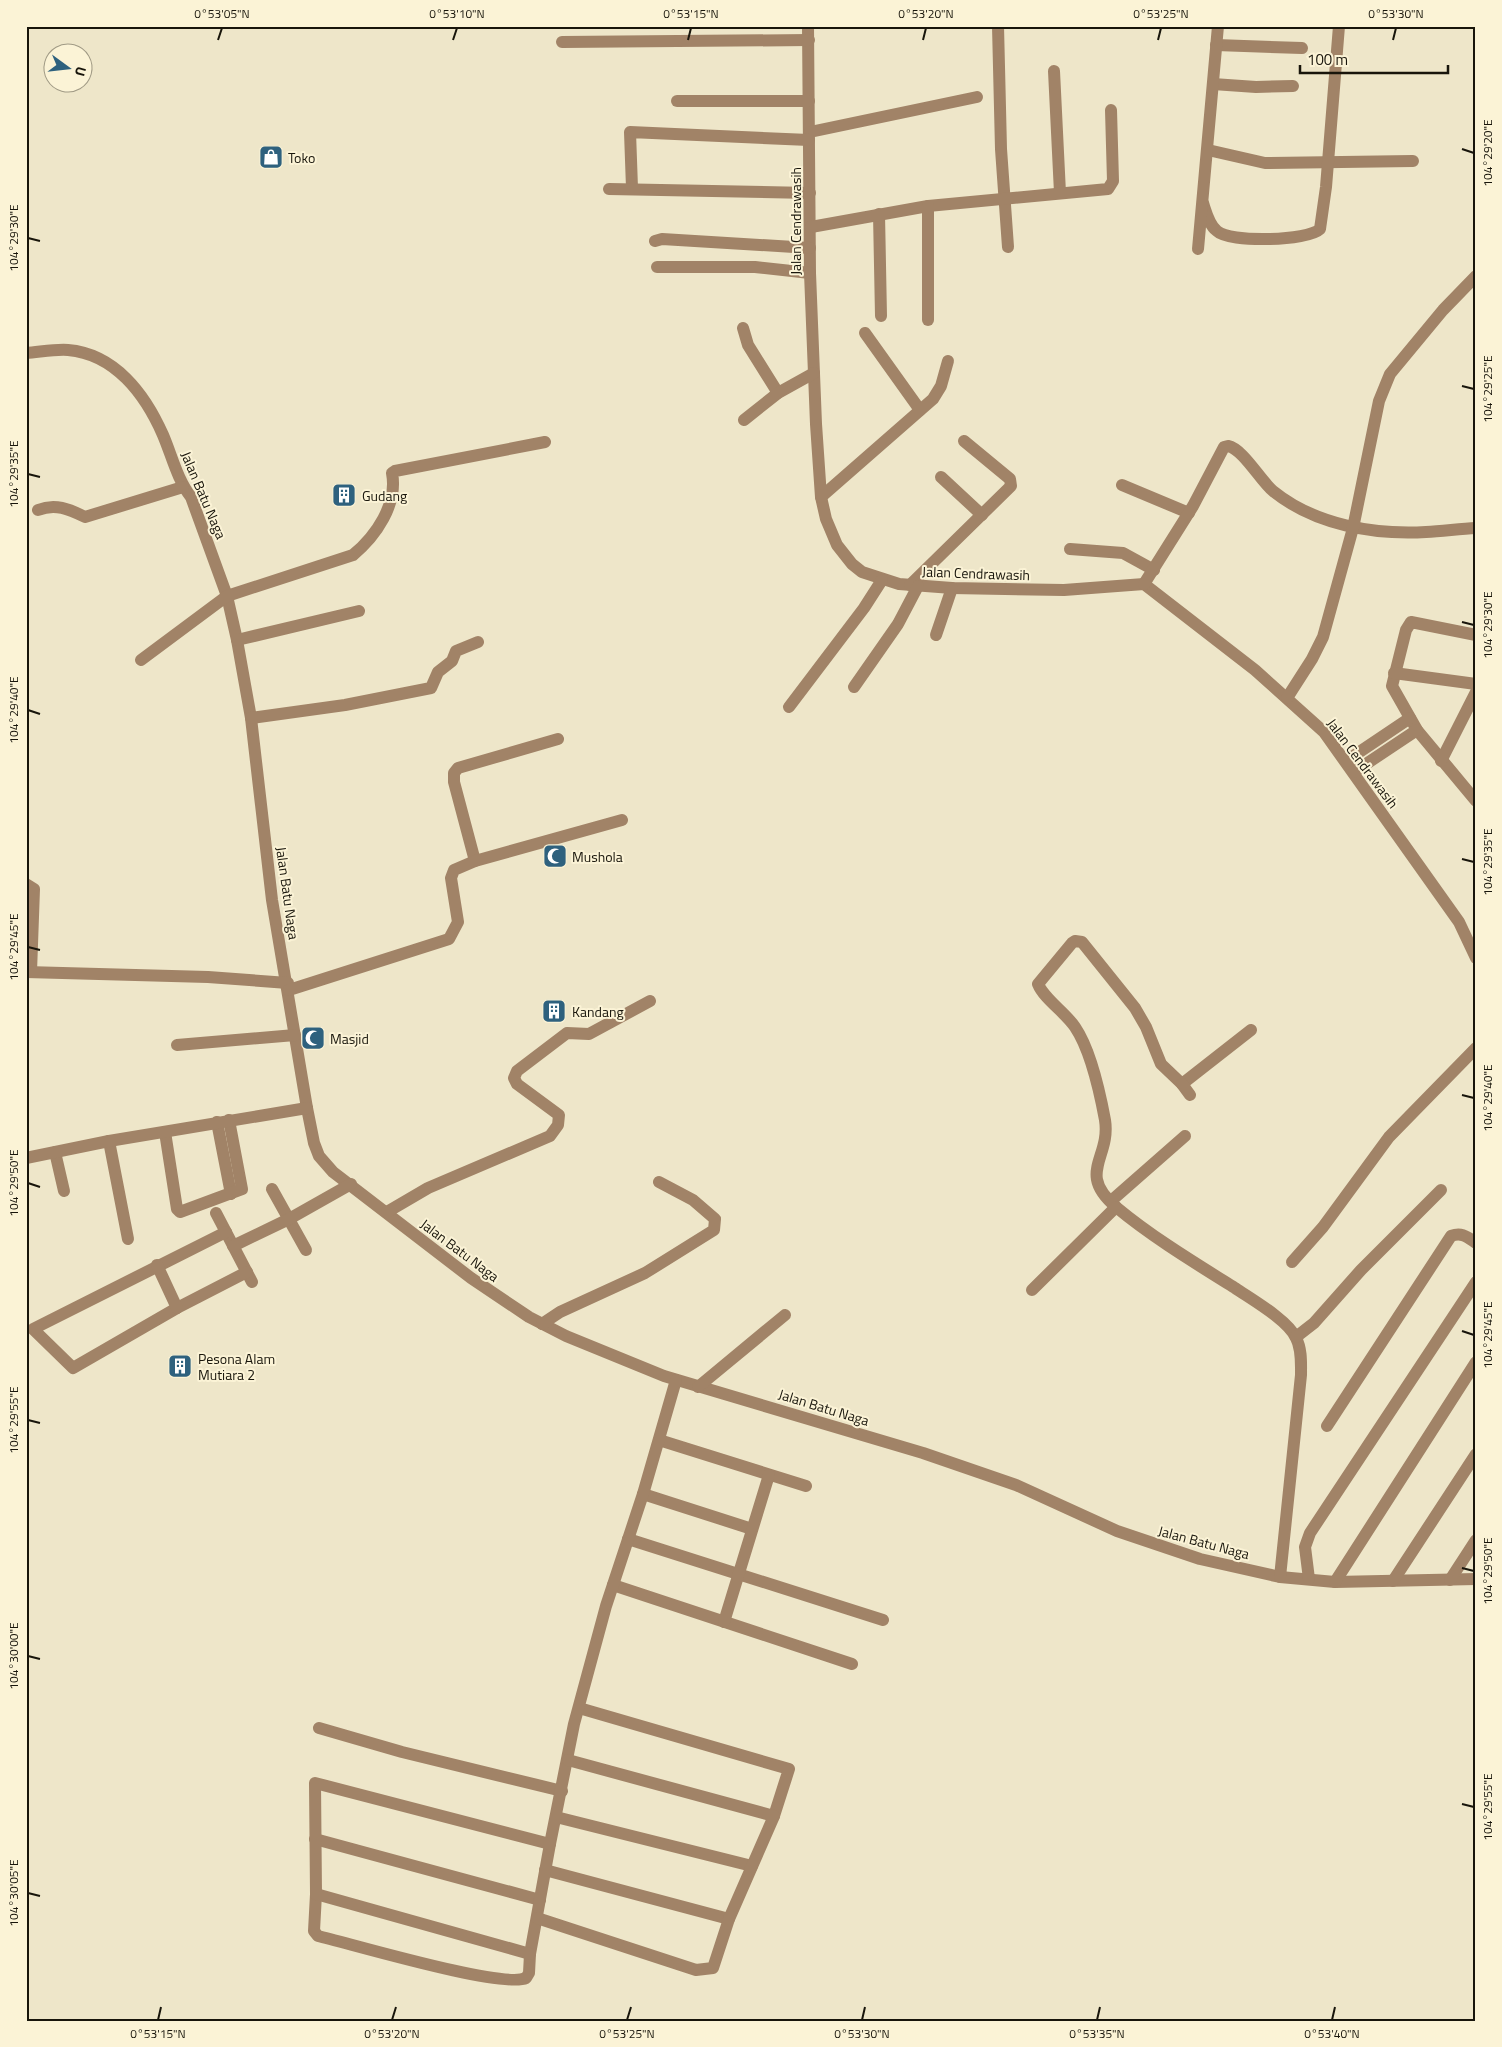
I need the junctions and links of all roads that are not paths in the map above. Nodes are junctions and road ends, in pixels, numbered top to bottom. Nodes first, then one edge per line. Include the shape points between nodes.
1 (808, 26) edge
2 (998, 26) edge
3 (1218, 26) edge
4 (1339, 26) edge
5 (809, 40) junction
6 (562, 42) dead end
7 (1216, 45) junction
8 (1302, 48) dead end
9 (1054, 71) dead end
10 (1213, 84) junction
11 (1293, 86) dead end
12 (977, 97) dead end
13 (677, 101) dead end
14 (809, 101) junction
15 (1111, 110) dead end
16 (810, 136) junction
17 (1208, 150) junction
18 (1413, 161) dead end
19 (1328, 162) junction
20 (632, 188) junction
21 (609, 189) dead end
22 (810, 193) junction
23 (1060, 193) junction
24 (1006, 199) junction
25 (1203, 203) junction
26 (928, 206) junction
27 (879, 214) junction
28 (810, 227) junction
29 (655, 241) dead end
30 (1008, 246) dead end
31 (810, 248) junction
32 (1198, 249) dead end
33 (657, 267) dead end
34 (810, 273) junction
35 (1476, 276) edge
36 (881, 316) dead end
37 (928, 320) dead end
38 (743, 328) dead end
39 (865, 333) dead end
40 (26, 352) edge
41 (948, 361) dead end
42 (814, 373) junction
43 (778, 393) junction
44 (920, 410) junction
45 (744, 420) dead end
46 (964, 441) dead end
47 (545, 442) dead end
48 (941, 477) dead end
49 (1122, 485) dead end
50 (183, 486) junction
51 (821, 497) junction
52 (38, 510) dead end
53 (1189, 513) junction
54 (982, 515) junction
55 (1353, 528) junction
56 (1476, 528) edge
57 (1070, 550) dead end
58 (1154, 570) junction
59 (882, 580) junction
60 (1144, 584) junction
61 (914, 586) junction
62 (952, 588) junction
63 (228, 596) junction
64 (359, 611) dead end
65 (936, 635) dead end
66 (1476, 635) edge
67 (237, 640) junction
68 (478, 642) dead end
69 (141, 660) dead end
70 (1394, 673) junction
71 (1476, 684) edge
72 (854, 687) dead end
73 (1476, 692) edge
74 (1287, 698) junction
75 (790, 706) dead end
76 (251, 718) junction
77 (1410, 718) junction
78 (1417, 730) junction
79 (558, 739) dead end
80 (1346, 761) junction
81 (1441, 761) junction
82 (1354, 772) junction
83 (1476, 800) edge
84 (622, 820) dead end
85 (475, 861) junction
86 (26, 884) edge
87 (1476, 958) edge
88 (29, 972) edge
89 (288, 986) junction
90 (650, 1001) dead end
91 (1251, 1030) dead end
92 (295, 1035) junction
93 (176, 1045) dead end
94 (1476, 1048) edge
95 (1182, 1084) junction
96 (1190, 1095) dead end
97 (307, 1108) junction
98 (223, 1121) junction
99 (166, 1132) junction
100 (1185, 1136) dead end
101 (109, 1141) junction
102 (55, 1152) junction
103 (26, 1158) edge
104 (659, 1182) dead end
105 (351, 1184) junction
106 (272, 1188) dead end
107 (1441, 1190) dead end
108 (64, 1191) dead end
109 (1113, 1204) junction
110 (387, 1212) junction
111 (216, 1213) dead end
112 (289, 1219) junction
113 (226, 1232) junction
114 (128, 1239) dead end
115 (1476, 1243) edge
116 (233, 1246) junction
117 (306, 1250) dead end
118 (1292, 1262) dead end
119 (157, 1265) junction
120 (1476, 1282) edge
121 (1032, 1290) dead end
122 (177, 1308) junction
123 (785, 1315) dead end
124 (542, 1324) junction
125 (1296, 1337) junction
126 (1476, 1362) edge
127 (676, 1380) junction
128 (698, 1387) junction
129 (1327, 1426) dead end
130 (659, 1440) junction
131 (1476, 1454) edge
132 (769, 1475) junction
133 (806, 1486) dead end
134 (643, 1494) junction
135 (752, 1529) junction
136 (628, 1539) junction
137 (1476, 1540) edge
138 (739, 1574) junction
139 (1280, 1577) junction
140 (1309, 1579) junction
141 (1476, 1579) edge
142 (1450, 1580) junction
143 (1335, 1582) junction
144 (1393, 1582) junction
145 (613, 1585) junction
146 (884, 1620) dead end
147 (724, 1622) junction
148 (852, 1664) dead end
149 (579, 1708) junction
150 (319, 1728) dead end
151 (568, 1760) junction
152 (562, 1791) junction
153 (774, 1816) junction
154 (556, 1817) junction
155 (315, 1839) junction
156 (550, 1844) junction
157 (752, 1866) junction
158 (546, 1870) junction
159 (316, 1894) junction
160 (540, 1900) junction
161 (537, 1918) junction
162 (730, 1919) junction
163 (530, 1954) junction

1 - 5 street, Jalan Cendrawasih
2 - 24 street via 1001,149
3 - 7 street
4 - 19 street
5 - 6 street
5 - 14 street, Jalan Cendrawasih
7 - 8 street
7 - 10 street
9 - 23 street
10 - 11 street
10 - 17 street
12 - 16 street
13 - 14 street
14 - 16 street, Jalan Cendrawasih
15 - 23 street via 1113,181 1110,187
16 - 20 street via 630,132
16 - 22 street, Jalan Cendrawasih
17 - 19 street via 1265,163
17 - 25 street
18 - 19 street
19 - 25 street via 1321,224 1315,234 1273,239 1225,236 1213,227
20 - 21 street
20 - 22 street
22 - 28 street, Jalan Cendrawasih
23 - 24 street
24 - 26 street
24 - 30 street
25 - 32 street
26 - 27 street
26 - 37 street
27 - 28 street
27 - 36 street
28 - 31 street, Jalan Cendrawasih
29 - 31 street via 662,238
31 - 34 street, Jalan Cendrawasih
33 - 34 street via 755,267
34 - 42 street, Jalan Cendrawasih
35 - 55 street via 1390,374 1379,400
38 - 43 street via 748,345
39 - 44 street
40 - 50 street, Jalan Batu Naga via 81,352 112,364 148,408 162,433
41 - 44 street via 939,390
42 - 43 street
42 - 51 street, Jalan Cendrawasih
43 - 45 street
44 - 51 street
46 - 54 street via 1011,482 1010,488
47 - 63 street via 395,471 392,473 392,502 368,543 353,556
48 - 54 street
49 - 53 street
50 - 52 street via 85,517 49,506
50 - 63 street, Jalan Batu Naga via 191,498
51 - 59 street, Jalan Cendrawasih via 832,535 845,557 862,572
53 - 55 street via 1224,447 1230,446 1262,481 1283,498 1314,515
53 - 58 street
54 - 61 street
55 - 56 street via 1425,533
55 - 74 street via 1323,636
57 - 58 street via 1123,553
58 - 60 street
59 - 61 street, Jalan Cendrawasih
59 - 75 street
60 - 62 street, Jalan Cendrawasih via 1064,590
60 - 74 street, Jalan Cendrawasih
61 - 62 street, Jalan Cendrawasih
61 - 72 street via 898,624
62 - 65 street
63 - 67 street, Jalan Batu Naga
63 - 69 street
64 - 67 street
66 - 70 street via 1411,622
67 - 76 street, Jalan Batu Naga
68 - 76 street via 456,651 452,660 438,672 431,688 345,705
70 - 71 street
70 - 77 street via 1392,688
73 - 81 street
74 - 80 street, Jalan Cendrawasih via 1324,732
76 - 89 street, Jalan Batu Naga via 272,900
77 - 78 street
77 - 80 street
78 - 81 street
78 - 82 street
79 - 85 street via 458,768 454,782
80 - 82 street, Jalan Cendrawasih
81 - 83 street
82 - 87 street, Jalan Cendrawasih via 1459,922
84 - 85 street
85 - 89 street via 454,870 451,876 458,922 449,939
86 - 88 street via 34,889
88 - 89 street via 208,977
89 - 92 street, Jalan Batu Naga
90 - 110 street via 589,1034 567,1033 516,1071 516,1084 558,1115 558,1124 550,1136 428,1188
91 - 95 street
92 - 93 street
92 - 97 street, Jalan Batu Naga
94 - 118 street via 1389,1138 1323,1228
95 - 96 street
95 - 109 street via 1160,1064 1136,1008 1086,944 1075,941 1038,985 1075,1028 1084,1046 1106,1126 1096,1181
97 - 98 street
97 - 105 street, Jalan Batu Naga via 314,1143 323,1162
98 - 99 street
98 - 99 street via 242,1189 181,1212 178,1211
99 - 101 street
100 - 109 street
101 - 102 street
101 - 114 street
102 - 103 street
102 - 108 street
104 - 124 street via 694,1200 715,1220 714,1230 645,1273 560,1312
105 - 110 street, Jalan Batu Naga
105 - 112 street
106 - 112 street
107 - 125 street via 1361,1270 1314,1323
109 - 121 street
109 - 125 street via 1213,1274 1258,1301
110 - 124 street, Jalan Batu Naga via 471,1278
111 - 113 street
112 - 116 street
112 - 117 street
113 - 116 street
113 - 119 street
115 - 129 street via 1458,1233 1451,1236
116 - 122 street via 249,1277
119 - 122 street
119 - 122 street via 33,1329 73,1368
120 - 140 street via 1310,1533 1305,1547
123 - 128 street
124 - 127 street, Jalan Batu Naga via 607,1354
125 - 139 street via 1301,1376
126 - 143 street
127 - 128 street, Jalan Batu Naga
127 - 130 street
128 - 139 street, Jalan Batu Naga via 923,1453 1016,1485 1092,1520 1170,1550
130 - 132 street
130 - 134 street
131 - 144 street
132 - 133 street
132 - 135 street
134 - 135 street
134 - 136 street
135 - 138 street
136 - 138 street
136 - 145 street
137 - 142 street
138 - 146 street
138 - 147 street
139 - 140 street, Jalan Batu Naga
140 - 143 street, Jalan Batu Naga
141 - 142 street, Jalan Batu Naga
142 - 144 street, Jalan Batu Naga
143 - 144 street, Jalan Batu Naga
145 - 147 street
145 - 149 street
147 - 148 street
149 - 151 street
149 - 153 street via 789,1769
150 - 152 street
151 - 152 street
151 - 153 street
152 - 154 street
153 - 157 street
154 - 156 street
154 - 157 street
155 - 156 street via 315,1783
155 - 159 street
155 - 160 street
156 - 158 street
157 - 162 street
158 - 160 street
158 - 162 street
159 - 163 street
159 - 163 street via 314,1931 318,1936 469,1974 509,1980 526,1978
160 - 161 street
161 - 162 street via 696,1970 712,1968
161 - 163 street

